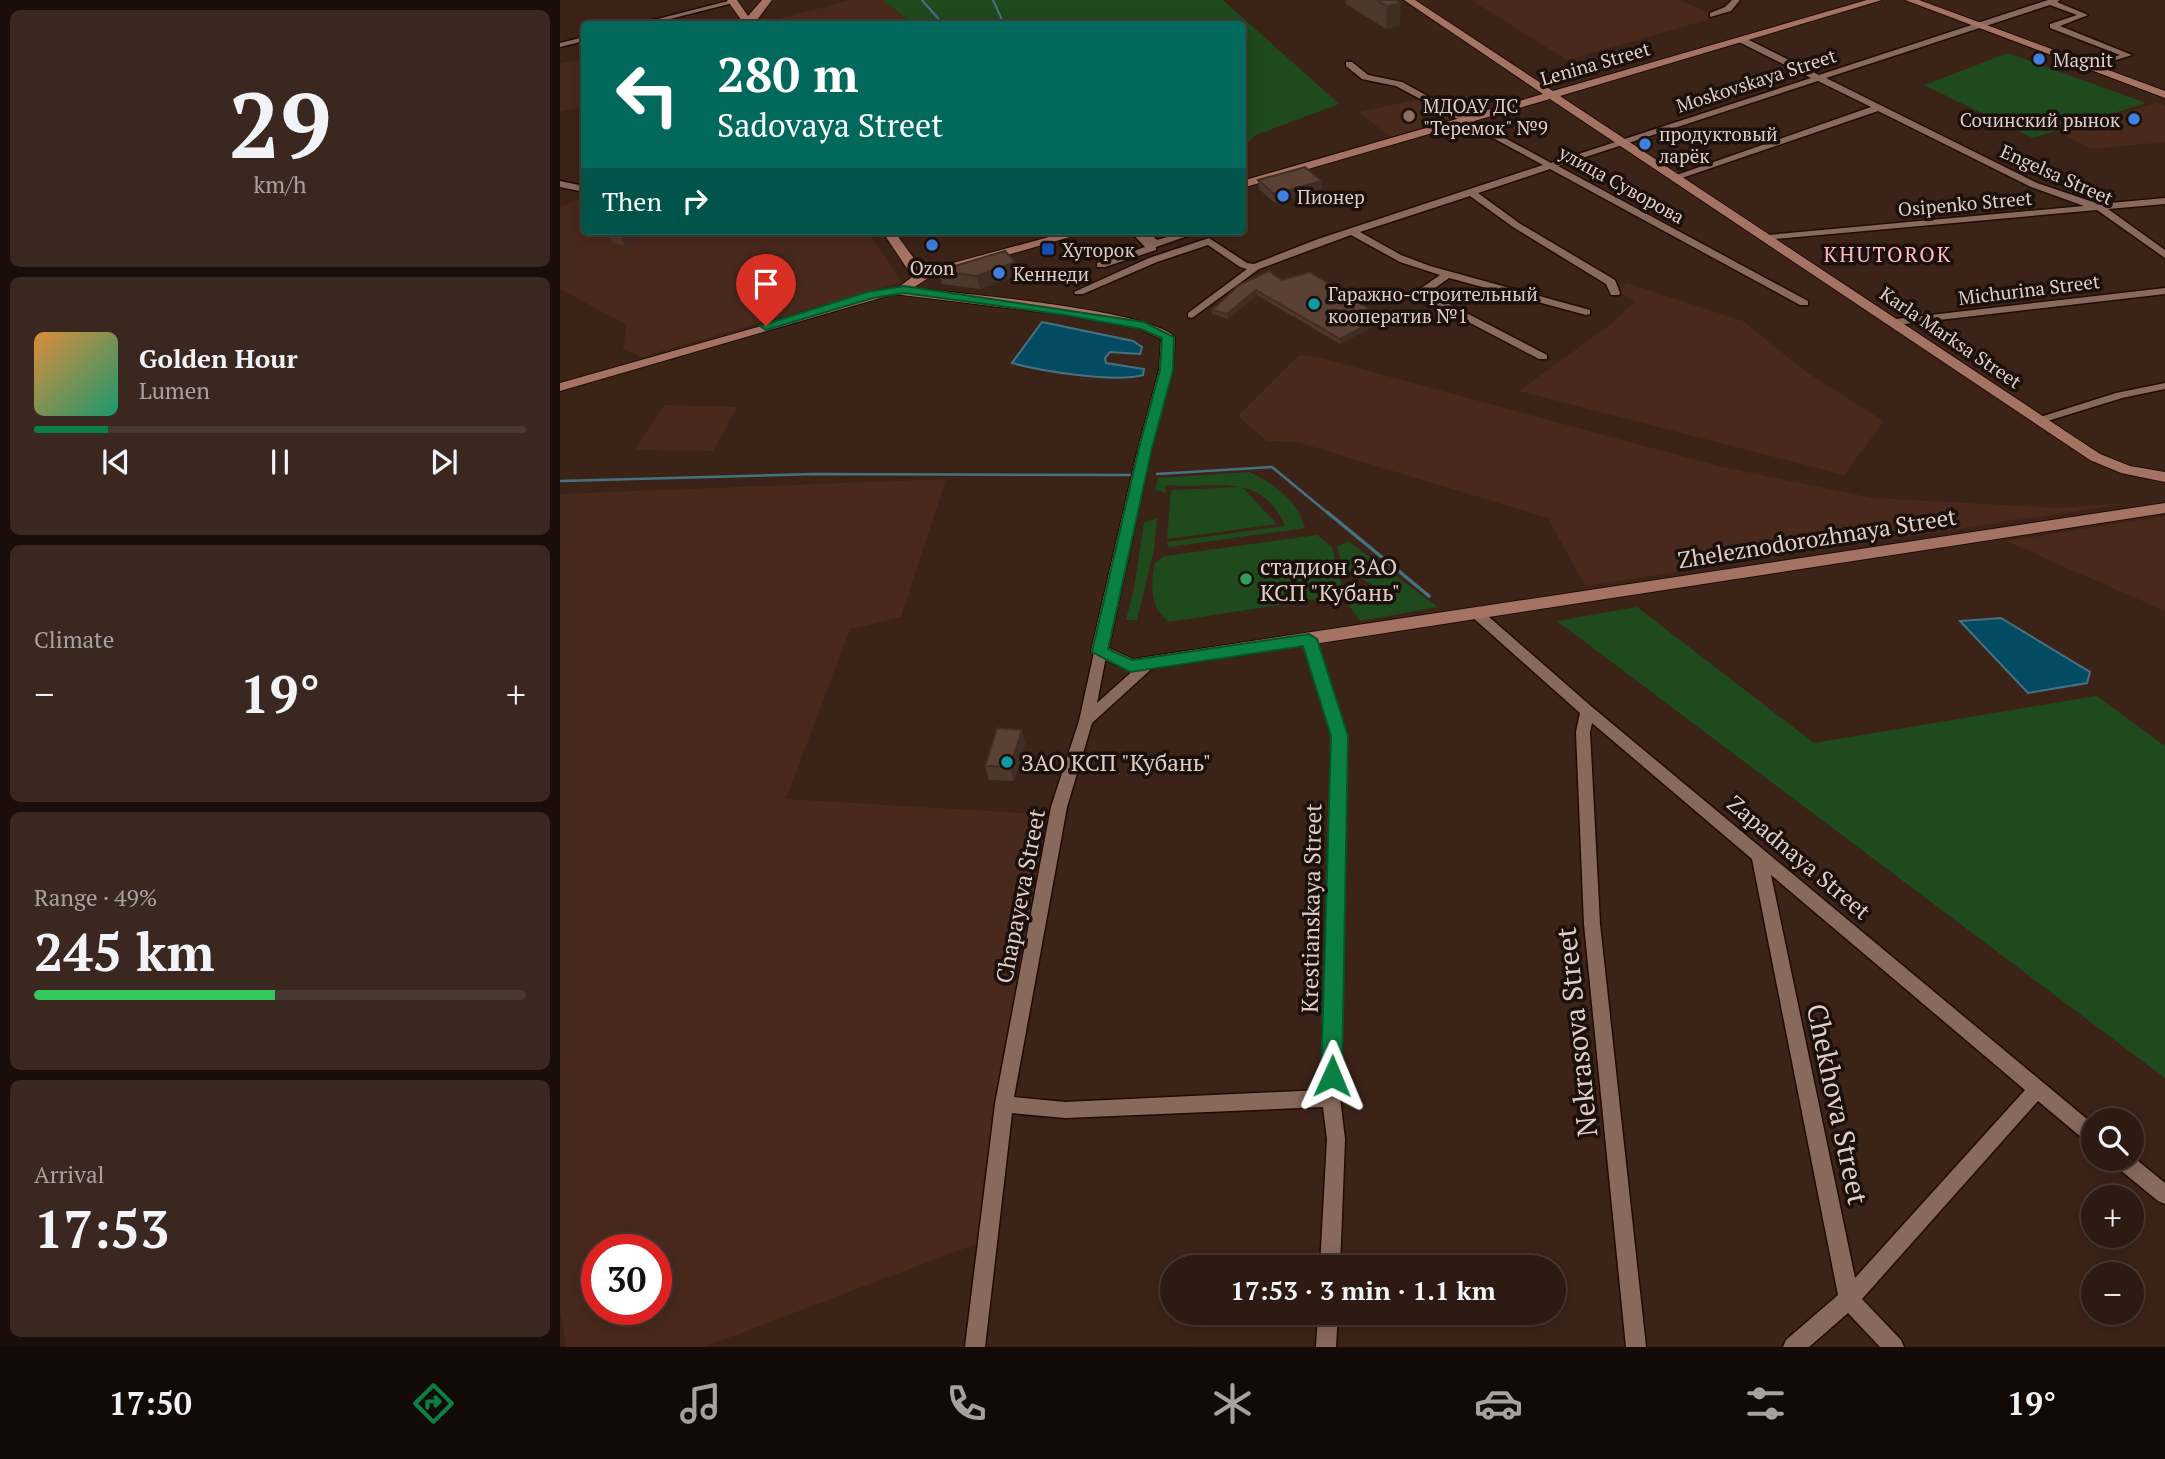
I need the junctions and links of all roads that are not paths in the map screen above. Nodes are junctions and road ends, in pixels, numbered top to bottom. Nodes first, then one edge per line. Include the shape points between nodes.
1 (767, 0) edge
2 (1409, 0) edge
3 (1736, 0) edge
4 (1877, 0) edge
5 (1910, 0) edge
6 (733, 1) edge
7 (2053, 1) edge
8 (1713, 15) dead end
9 (654, 21) edge
10 (746, 21) edge
11 (750, 21) edge
12 (1978, 25) junction
13 (581, 40) edge
14 (1742, 40) junction
15 (560, 45) edge
16 (1349, 64) dead end
17 (2090, 67) junction
18 (1819, 78) junction
19 (1552, 95) junction
20 (2165, 95) edge
21 (1878, 108) junction
22 (1468, 120) junction
23 (1622, 142) junction
24 (1552, 166) junction
25 (1676, 177) junction
26 (560, 184) edge
27 (1246, 184) edge
28 (581, 188) edge
29 (1472, 193) junction
30 (2165, 201) edge
31 (2099, 208) junction
32 (1352, 231) junction
33 (891, 235) edge
34 (1070, 235) edge
35 (1139, 235) edge
36 (1147, 235) edge
37 (1184, 235) edge
38 (1768, 239) junction
39 (2165, 254) edge
40 (1101, 265) dead end
41 (1255, 267) junction
42 (925, 274) junction
43 (1447, 275) junction
44 (904, 289) junction
45 (2165, 291) edge
46 (1079, 292) dead end
47 (1615, 293) dead end
48 (1804, 303) dead end
49 (1586, 313) dead end
50 (1192, 315) dead end
51 (1896, 322) junction
52 (1544, 357) dead end
53 (2165, 386) edge
54 (560, 387) edge
55 (2041, 420) junction
56 (2165, 477) edge
57 (2165, 508) edge
58 (1476, 613) junction
59 (1309, 639) junction
60 (1100, 652) junction
61 (1151, 663) junction
62 (1587, 711) junction
63 (1087, 721) junction
64 (1759, 855) junction
65 (2037, 1090) junction
66 (1331, 1098) junction
67 (1004, 1104) junction
68 (2081, 1126) edge
69 (2136, 1171) edge
70 (2165, 1195) edge
71 (1331, 1255) edge
72 (1849, 1299) junction
73 (1327, 1325) edge
74 (975, 1347) edge
75 (1326, 1347) edge
76 (1636, 1347) edge
77 (1793, 1347) edge
78 (1894, 1347) edge

1 - 11 main road
2 - 19 main road, Karla Marksa Street
3 - 8 street
4 - 14 main road, Lenina Street
5 - 12 main road
6 - 9 street
6 - 10 main road
7 - 12 street, Moskovskaya Street
7 - 17 street via 2084,15 2053,26 2128,55
12 - 17 main road
12 - 18 street, Moskovskaya Street
13 - 15 street
14 - 18 street, Engelsa Street
14 - 19 main road, Lenina Street
16 - 22 street, улица Суворова via 1365,77 1399,84
17 - 20 main road
18 - 21 street, Engelsa Street
18 - 23 street, Moskovskaya Street
19 - 22 main road, Lenina Street
19 - 23 main road, Karla Marksa Street
21 - 25 street
21 - 31 street, Engelsa Street via 2034,185
22 - 24 street, улица Суворова
22 - 27 main road, Lenina Street
23 - 24 street, Moskovskaya Street
23 - 25 main road, Karla Marksa Street
24 - 29 street, Moskovskaya Street
24 - 48 street, улица Суворова
25 - 38 main road, Karla Marksa Street
26 - 28 street
29 - 32 street, Moskovskaya Street
29 - 47 street via 1611,282
30 - 31 street, Osipenko Street
31 - 38 street, Osipenko Street
31 - 39 street, Engelsa Street
32 - 41 street, Moskovskaya Street
32 - 43 street via 1397,256
33 - 42 main road via 913,267
34 - 42 main road
35 - 40 street via 1152,248
36 - 37 street via 1155,244
38 - 51 main road, Karla Marksa Street
41 - 46 street via 1244,265 1209,241
41 - 50 street, Moskovskaya Street
42 - 44 main road
43 - 49 street via 1539,296
43 - 52 street via 1421,293
44 - 54 main road
44 - 60 main road, Chapayeva Street via 1078,314 1144,326 1168,337 1166,370
45 - 51 street, Michurina Street
51 - 55 main road, Karla Marksa Street
53 - 55 street
55 - 56 main road, Karla Marksa Street via 2106,462
57 - 58 main road, Zheleznodorozhnaya Street
58 - 59 main road, Zheleznodorozhnaya Street
58 - 62 street, Zapadnaya Street
59 - 61 main road, Zheleznodorozhnaya Street
59 - 66 street, Krestianskaya Street via 1339,736
60 - 61 main road, Zheleznodorozhnaya Street via 1130,666
60 - 63 street, Chapayeva Street
61 - 63 street
62 - 64 street, Zapadnaya Street
62 - 76 street, Nekrasova Street via 1583,732 1592,924
63 - 67 street, Chapayeva Street via 1059,807
64 - 65 street, Zapadnaya Street
64 - 72 street, Chekhova Street
65 - 68 street, Zapadnaya Street
65 - 72 street
66 - 67 street via 1065,1110
66 - 71 street, Krestianskaya Street via 1336,1139
67 - 74 street, Chapayeva Street
69 - 70 street
72 - 77 street
72 - 78 street
73 - 75 street

